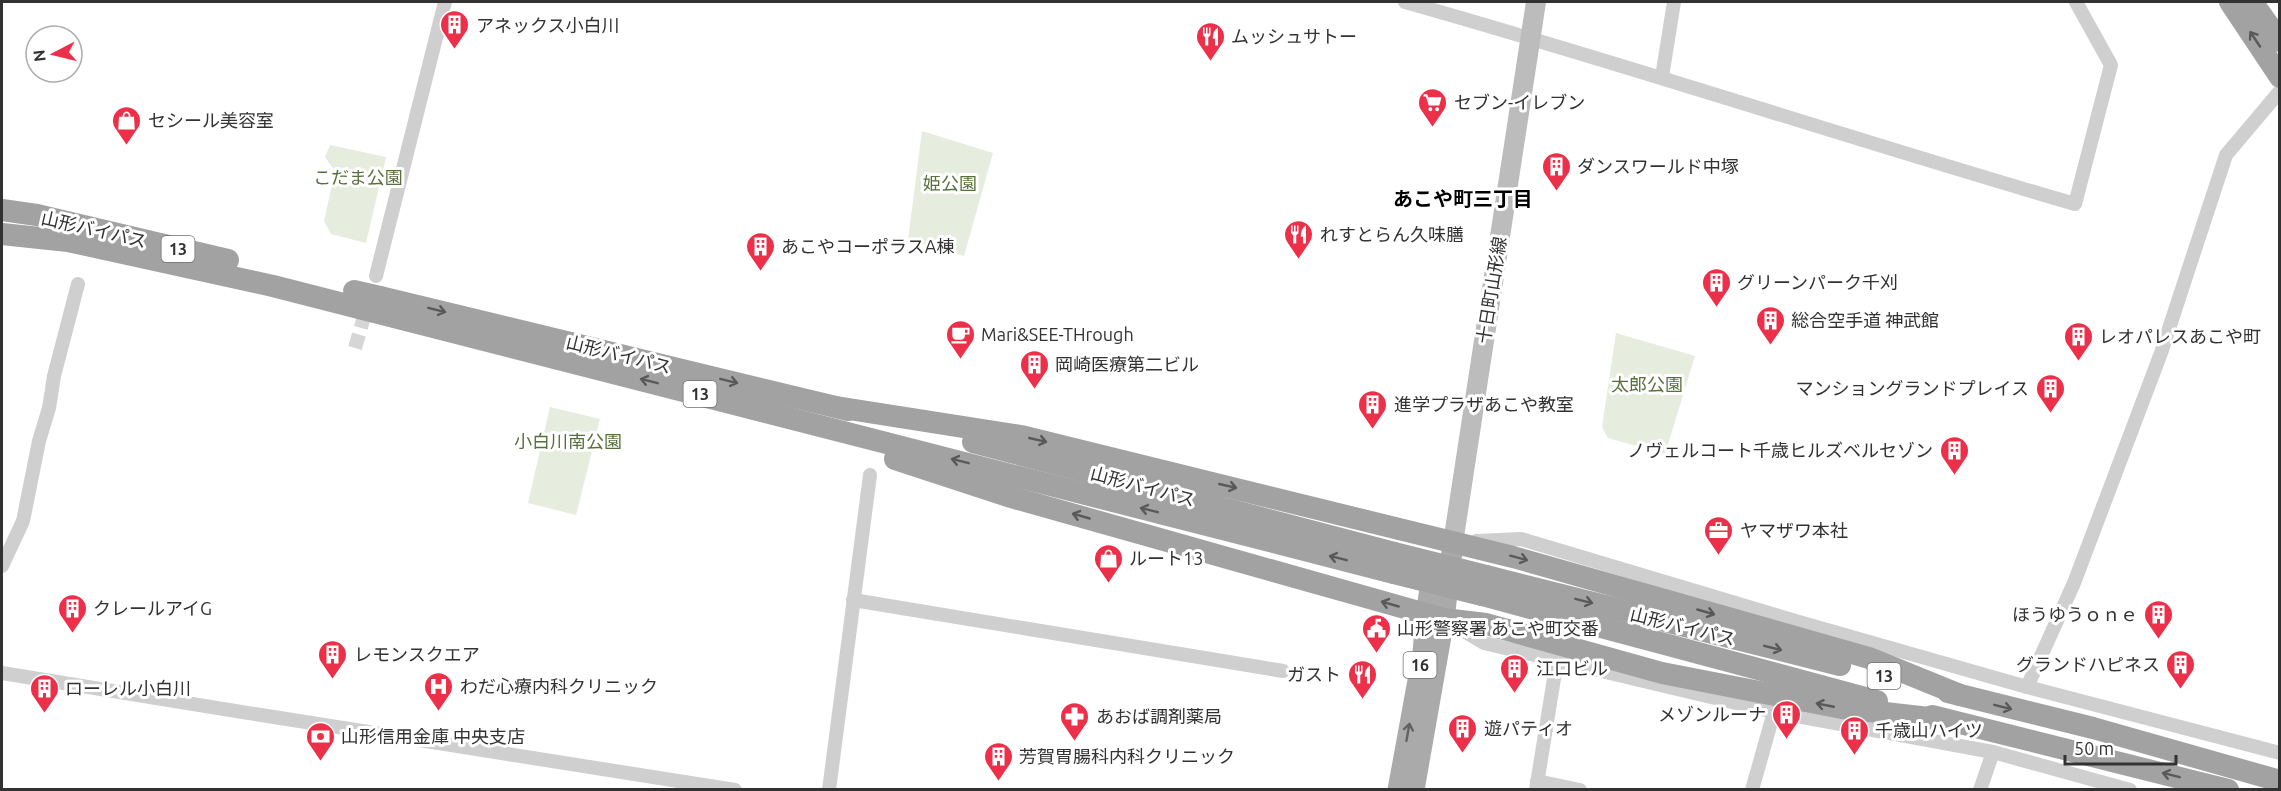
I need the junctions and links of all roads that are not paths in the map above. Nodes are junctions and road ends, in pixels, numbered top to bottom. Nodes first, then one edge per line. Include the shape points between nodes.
1 (445, 2) edge
2 (1405, 2) edge
3 (1525, 2) edge
4 (1536, 2) edge
5 (1674, 2) edge
6 (2076, 2) edge
7 (2229, 2) edge
8 (2252, 2) edge
9 (1525, 36) junction
10 (2280, 41) edge
11 (1662, 77) junction
12 (2280, 77) edge
13 (2280, 91) edge
14 (2, 205) edge
15 (2, 210) edge
16 (37, 215) junction
17 (2, 234) edge
18 (78, 284) dead end
19 (378, 286) junction
20 (688, 391) junction
21 (836, 407) junction
22 (870, 475) dead end
23 (1446, 541) junction
24 (1394, 563) junction
25 (2, 566) edge
26 (1484, 586) junction
27 (853, 600) junction
28 (1435, 616) junction
29 (1557, 660) junction
30 (1283, 671) dead end
31 (2, 673) edge
32 (2027, 687) junction
33 (1960, 695) junction
34 (1774, 712) junction
35 (1946, 720) junction
36 (1993, 752) junction
37 (2280, 753) edge
38 (2280, 782) edge
39 (1537, 785) edge
40 (735, 789) edge
41 (829, 789) edge
42 (1398, 789) edge
43 (1414, 789) edge
44 (1580, 789) edge
45 (1752, 789) edge
46 (1980, 789) edge
47 (2130, 789) edge
48 (2228, 789) edge

1 - 19 street
2 - 9 street
3 - 9 main road, 十日町山形線
4 - 9 main road, 十日町山形線
5 - 11 street
6 - 11 street via 2111,65 2075,204
12 -> 7 highway
8 - 10 highway
9 - 11 street
9 - 23 main road, 十日町山形線 via 1478,285 1443,531
13 - 32 street via 2226,155 2149,385 2074,583
14 - 16 highway
15 - 16 highway, 山形バイパス / 13
16 - 19 highway, 山形バイパス / 13, bridge via 354,291
20 -> 17 highway, 山形バイパス / 13 via 273,286 68,241
18 - 25 street via 23,521
19 -> 21 highway, 山形バイパス / 13
24 -> 20 highway, 山形バイパス / 13
28 -> 20 highway via 1011,496
21 -> 23 highway via 1021,436
21 - 24 highway, 山形バイパス / 13
22 - 27 street
23 - 28 main road, 16
23 - 32 street via 1521,539
23 -> 33 highway via 1513,556 1869,658
24 - 26 highway, 山形バイパス / 13, bridge
26 -> 33 highway, 山形バイパス / 13
26 - 35 highway, 山形バイパス / 13
27 - 30 street
27 - 41 street
28 - 29 street via 1484,643
35 -> 28 highway via 1842,708 1662,673 1486,624
42 -> 28 main road, 16 via 1423,652
28 - 43 main road, 16
29 - 34 street
29 - 39 street
31 - 40 street
32 - 37 street
33 -> 38 highway, 山形バイパス / 13 via 2093,728
34 - 36 street
34 - 45 street
48 -> 35 highway, 山形バイパス / 13
36 - 46 street
36 - 47 street
39 - 44 street

